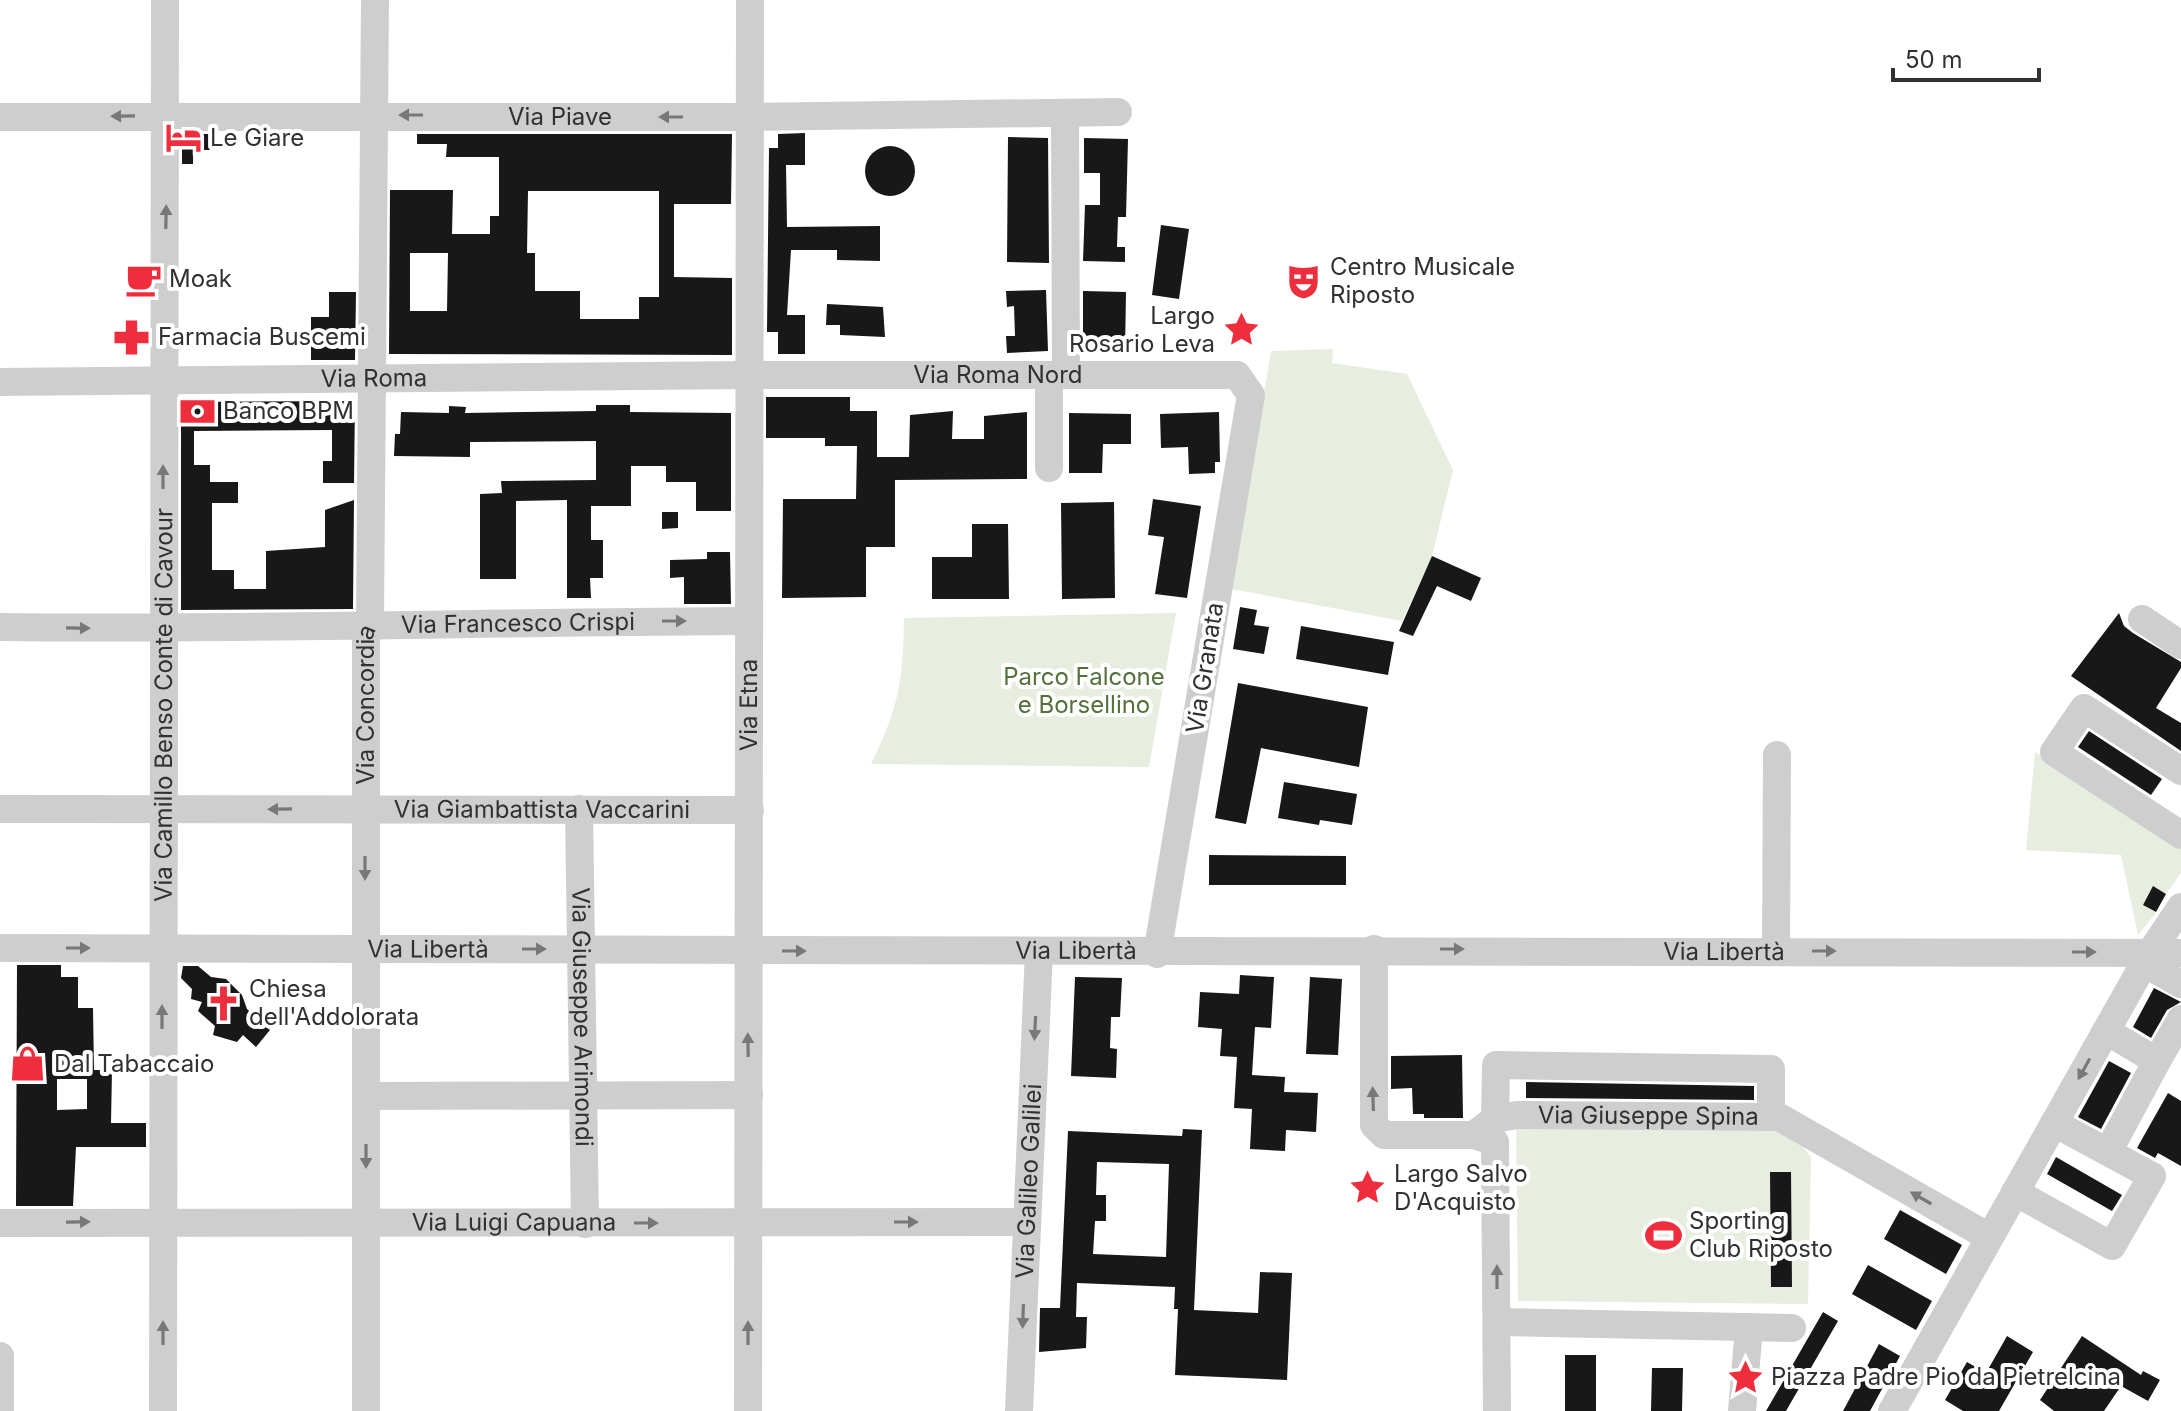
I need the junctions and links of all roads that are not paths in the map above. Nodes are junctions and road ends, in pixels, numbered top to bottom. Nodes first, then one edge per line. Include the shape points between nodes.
1 (165, 0) edge
2 (375, 0) edge
3 (750, 0) edge
4 (1118, 112) dead end
5 (1065, 113) junction
6 (167, 115) junction
7 (375, 115) junction
8 (0, 117) edge
9 (749, 117) junction
10 (748, 375) junction
11 (1058, 375) junction
12 (373, 378) junction
13 (164, 381) junction
14 (0, 382) edge
15 (1245, 383) joint
16 (1049, 468) dead end
17 (2142, 619) dead end
18 (748, 621) junction
19 (370, 623) junction
20 (0, 627) edge
21 (163, 629) junction
22 (2181, 645) edge
23 (1777, 755) dead end
24 (2181, 771) edge
25 (365, 808) junction
26 (0, 809) edge
27 (579, 809) junction
28 (750, 810) junction
29 (162, 811) junction
30 (2181, 835) edge
31 (2181, 907) edge
32 (0, 948) edge
33 (162, 948) junction
34 (366, 948) junction
35 (583, 949) junction
36 (1374, 949) junction
37 (747, 951) junction
38 (1039, 951) junction
39 (1776, 951) junction
40 (2181, 953) edge
41 (1157, 954) junction
42 (2147, 958) junction
43 (2181, 984) edge
44 (2181, 1019) edge
45 (2106, 1031) junction
46 (2157, 1061) junction
47 (584, 1095) junction
48 (749, 1095) junction
49 (366, 1096) junction
50 (1771, 1116) junction
51 (2054, 1123) junction
52 (1484, 1127) junction
53 (2108, 1152) junction
54 (2015, 1192) junction
55 (163, 1221) junction
56 (1027, 1222) junction
57 (0, 1223) edge
58 (748, 1223) junction
59 (366, 1224) junction
60 (585, 1224) junction
61 (1989, 1237) junction
62 (1497, 1322) junction
63 (1749, 1327) junction
64 (1792, 1328) dead end
65 (0, 1356) edge
66 (0, 1411) edge
67 (163, 1411) edge
68 (366, 1411) edge
69 (748, 1411) edge
70 (1019, 1411) edge
71 (1497, 1411) edge
72 (1742, 1411) edge
73 (1892, 1411) edge

1 - 6 street, Via Camillo Benso Conte di Cavour
2 - 7 street, Via Concordia
3 - 9 street, Via Etna
4 - 5 street, Via Piave
5 - 9 street, Via Piave
5 - 11 street
6 - 7 street, Via Piave
6 -> 8 street, Via Piave
13 -> 6 street, Via Camillo Benso Conte di Cavour
9 -> 7 street, Via Piave
7 - 12 street, Via Concordia
9 - 10 street, Via Etna
10 - 11 street, Via Roma Nord
10 - 12 street, Via Roma
10 - 18 street, Via Etna
11 - 15 street, Via Roma Nord via 1237,375
11 - 16 street
12 - 13 street, Via Roma
12 - 19 street, Via Concordia
13 - 14 street, Via Roma
21 -> 13 street, Via Camillo Benso Conte di Cavour
15 - 41 street, Via Granata via 1251,395
17 - 22 street
19 -> 18 street, Via Francesco Crispi
18 - 28 street, Via Etna
19 - 21 street, Via Francesco Crispi
19 - 25 street, Via Concordia
20 -> 21 street, Via Francesco Crispi
21 - 29 street, Via Camillo Benso Conte di Cavour
23 - 39 street
24 - 30 street via 2084,708 2054,752
25 - 27 street, Via Giambattista Vaccarini
25 -> 29 street, Via Giambattista Vaccarini
25 -> 34 street, Via Concordia
26 - 29 street, Via Giambattista Vaccarini
27 - 28 street, Via Giambattista Vaccarini
27 - 35 street, Via Giuseppe Arimondi
28 - 37 street, Via Etna
29 - 33 street, Via Camillo Benso Conte di Cavour
31 - 42 street
32 -> 33 street, Via Libertà
33 - 34 street, Via Libertà
55 -> 33 street, Via Camillo Benso Conte di Cavour
34 -> 35 street, Via Libertà
34 - 49 street, Via Concordia
35 - 37 street, Via Libertà
35 - 47 street, Via Giuseppe Arimondi
36 -> 39 street, Via Libertà
36 - 41 street, Via Libertà
52 -> 36 street, Via Giuseppe Spina via 1384,1135 1374,1125
37 -> 38 street, Via Libertà
48 -> 37 street, Via Etna
38 - 41 street, Via Libertà
38 -> 56 street, Via Galileo Galilei
39 -> 42 street, Via Libertà
40 - 42 street, Via Libertà
42 - 43 street
42 - 45 street
44 - 46 street
45 - 46 street
45 -> 51 street
46 - 53 street
47 - 48 street
47 - 49 street
47 - 60 street, Via Giuseppe Arimondi
48 - 58 street, Via Etna
49 -> 59 street, Via Concordia
50 - 52 street, Via Giuseppe Spina via 1517,1115
50 - 52 street via 1771,1069 1496,1065
61 -> 50 street, Via Giuseppe Spina
51 - 53 street
51 - 54 street
62 -> 52 street via 1498,1155
53 - 54 street via 2152,1176 2112,1246
54 - 61 street
57 -> 55 street, Via Luigi Capuana
55 - 59 street, Via Luigi Capuana
67 -> 55 street, Via Camillo Benso Conte di Cavour
58 -> 56 street, Via Luigi Capuana
56 -> 70 street, Via Galileo Galilei
60 -> 58 street, Via Luigi Capuana
69 -> 58 street, Via Etna
59 - 60 street, Via Luigi Capuana
59 - 68 street, Via Concordia
61 - 73 street
62 - 63 street
62 - 71 street
63 - 64 street
63 - 72 street
65 - 66 street

